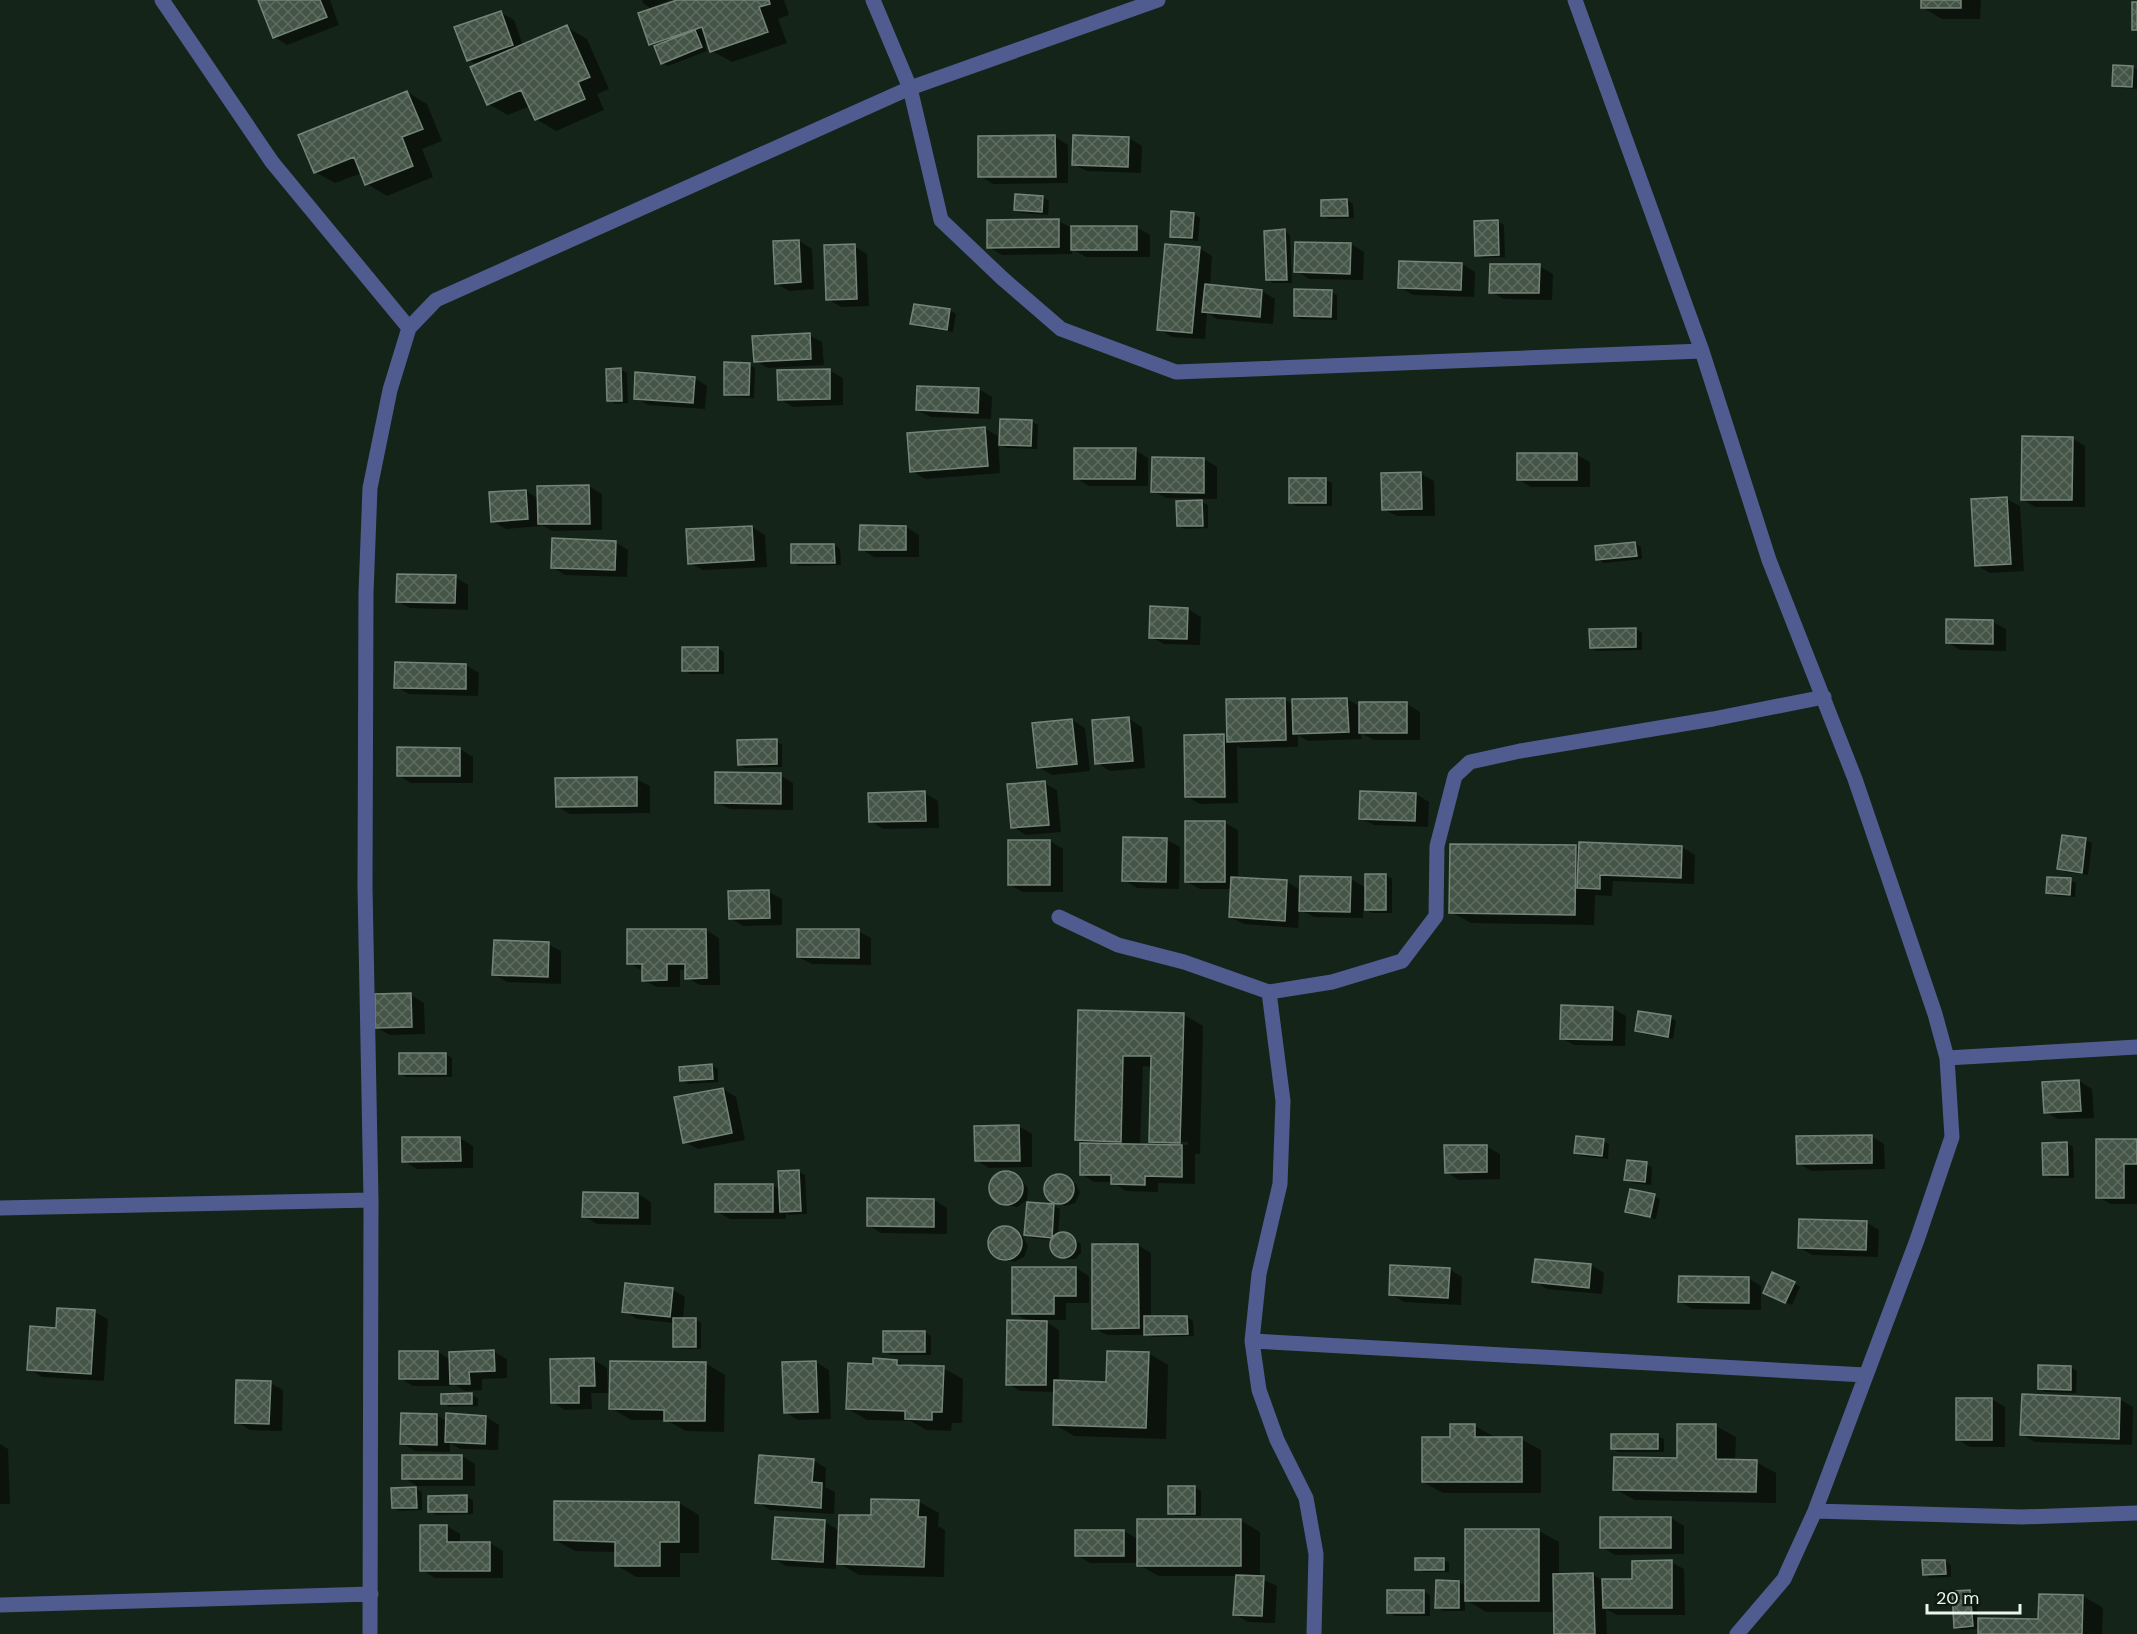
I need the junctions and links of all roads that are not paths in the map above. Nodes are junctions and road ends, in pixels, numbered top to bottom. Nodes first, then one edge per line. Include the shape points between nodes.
1 (162, 0) edge
2 (873, 0) edge
3 (1158, 0) edge
4 (1575, 0) edge
5 (910, 88) junction
6 (409, 328) junction
7 (1702, 351) junction
8 (1824, 697) junction
9 (1059, 917) dead end
10 (1269, 992) junction
11 (2137, 1047) edge
12 (1947, 1058) junction
13 (371, 1200) junction
14 (0, 1208) edge
15 (1252, 1341) junction
16 (1865, 1375) junction
17 (1815, 1511) junction
18 (2137, 1513) edge
19 (371, 1594) junction
20 (0, 1605) edge
21 (370, 1634) edge
22 (1314, 1634) edge
23 (1737, 1634) edge

1 - 6 street via 272,162
2 - 5 street
3 - 5 street
4 - 7 street
5 - 6 street via 436,300
5 - 7 street via 941,220 1061,329 1176,372
6 - 13 street via 390,390 370,488 365,886
7 - 8 street via 1769,560
8 - 10 street via 1470,762 1455,776 1437,846 1436,916 1402,961 1332,982
8 - 12 street
9 - 10 street via 1118,945 1184,962
10 - 15 street via 1283,1101 1280,1184 1259,1274
11 - 12 street
12 - 16 street via 1952,1137
13 - 14 street
13 - 19 street
15 - 16 street
15 - 22 street via 1259,1390 1277,1440 1306,1498 1316,1554
16 - 17 street
17 - 18 street via 2022,1517
17 - 23 street via 1784,1579
19 - 20 street
19 - 21 street

